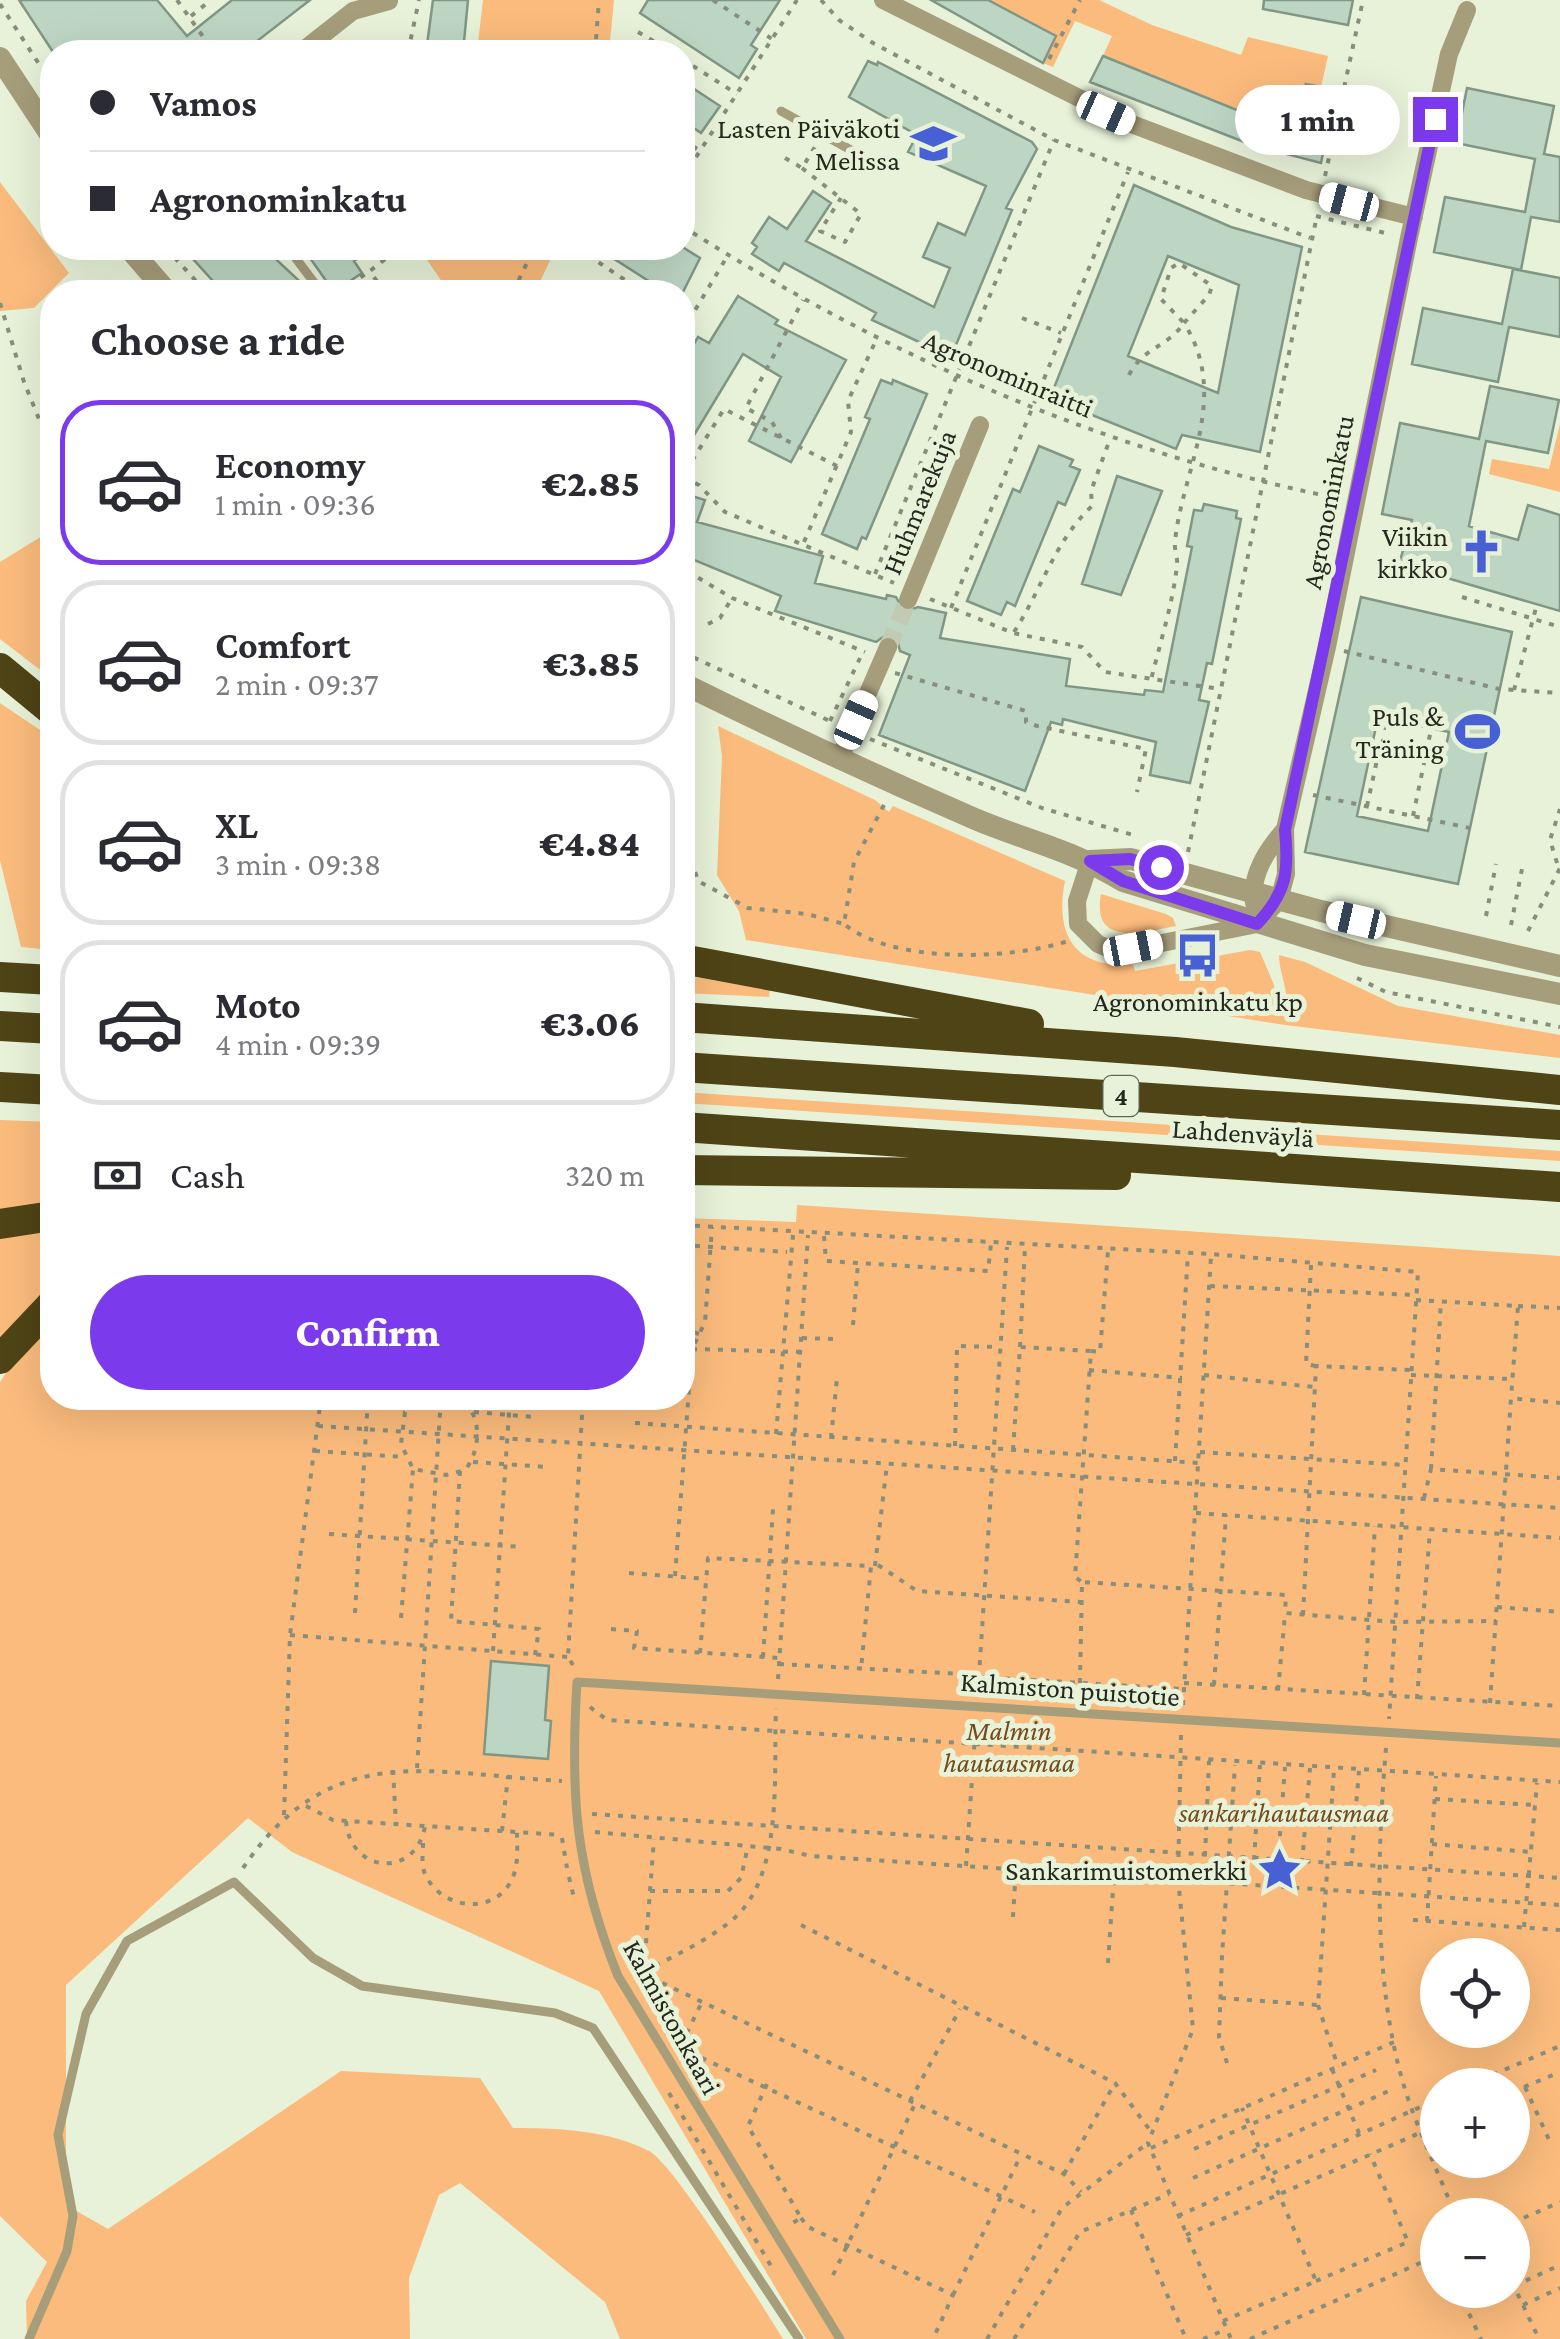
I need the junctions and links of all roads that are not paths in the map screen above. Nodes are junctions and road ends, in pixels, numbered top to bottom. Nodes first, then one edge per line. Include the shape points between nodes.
1 (389, 0) edge
2 (883, 0) edge
3 (1466, 10) dead end
4 (316, 40) edge
5 (0, 58) edge
6 (781, 111) dead end
7 (40, 119) edge
8 (882, 168) dead end
9 (1414, 218) junction
10 (140, 260) edge
11 (297, 260) edge
12 (157, 280) edge
13 (312, 280) edge
14 (980, 425) dead end
15 (910, 595) tunnel mouth
16 (889, 660) tunnel mouth
17 (0, 668) edge
18 (695, 689) edge
19 (40, 701) edge
20 (839, 760) junction
21 (1285, 830) junction
22 (1090, 861) junction
23 (1253, 893) junction
24 (1279, 900) junction
25 (1257, 924) junction
26 (695, 961) edge
27 (1560, 963) edge
28 (0, 977) edge
29 (40, 979) edge
30 (1557, 994) edge
31 (695, 1018) edge
32 (0, 1026) edge
33 (40, 1028) edge
34 (1174, 1052) junction
35 (695, 1068) edge
36 (0, 1087) edge
37 (40, 1089) edge
38 (1560, 1090) edge
39 (1560, 1125) edge
40 (695, 1128) edge
41 (695, 1170) edge
42 (1329, 1172) junction
43 (1560, 1188) edge
44 (40, 1218) edge
45 (0, 1224) edge
46 (40, 1317) edge
47 (0, 1359) edge
48 (577, 1682) joint
49 (1560, 1743) edge
50 (29, 2339) edge
51 (799, 2339) edge
52 (840, 2339) edge

1 - 4 street via 353,11
2 - 9 street via 1128,123 1306,190
3 - 9 street, Agronominkatu via 1449,54
5 - 7 street
6 - 8 lane
9 - 21 street, Agronominkatu
10 - 12 street
11 - 13 lane
14 - 15 street, Huhmarekuja
16 - 20 street
17 - 19 highway
18 - 20 street
20 - 22 street
21 - 23 street, Agronominkatu via 1267,851
21 - 24 street, Agronominkatu via 1288,857
22 - 23 street via 1130,859
22 - 25 street via 1123,881
22 - 25 street via 1078,924 1117,952
23 - 24 street
23 - 25 street, Agronominkatu
24 - 25 street
24 - 27 street
25 - 30 street via 1365,956
26 - 34 highway
27 - 30 lane
28 - 29 highway
31 - 34 highway
32 - 33 highway
34 - 38 highway
35 - 39 highway, Lahdenväylä / 4
36 - 37 highway
40 - 42 highway, Lahdenväylä / 4
41 - 42 highway
42 - 43 highway, Lahdenväylä / 4
44 - 45 highway
46 - 47 highway
48 - 49 lane, Kalmiston puistotie
48 - 52 lane, Kalmistonkaari via 574,1813 596,1922 664,2055
50 - 51 lane via 67,2252 73,2216 58,2136 86,2014 127,1940 234,1882 314,1958 362,1986 555,2013 594,2028

